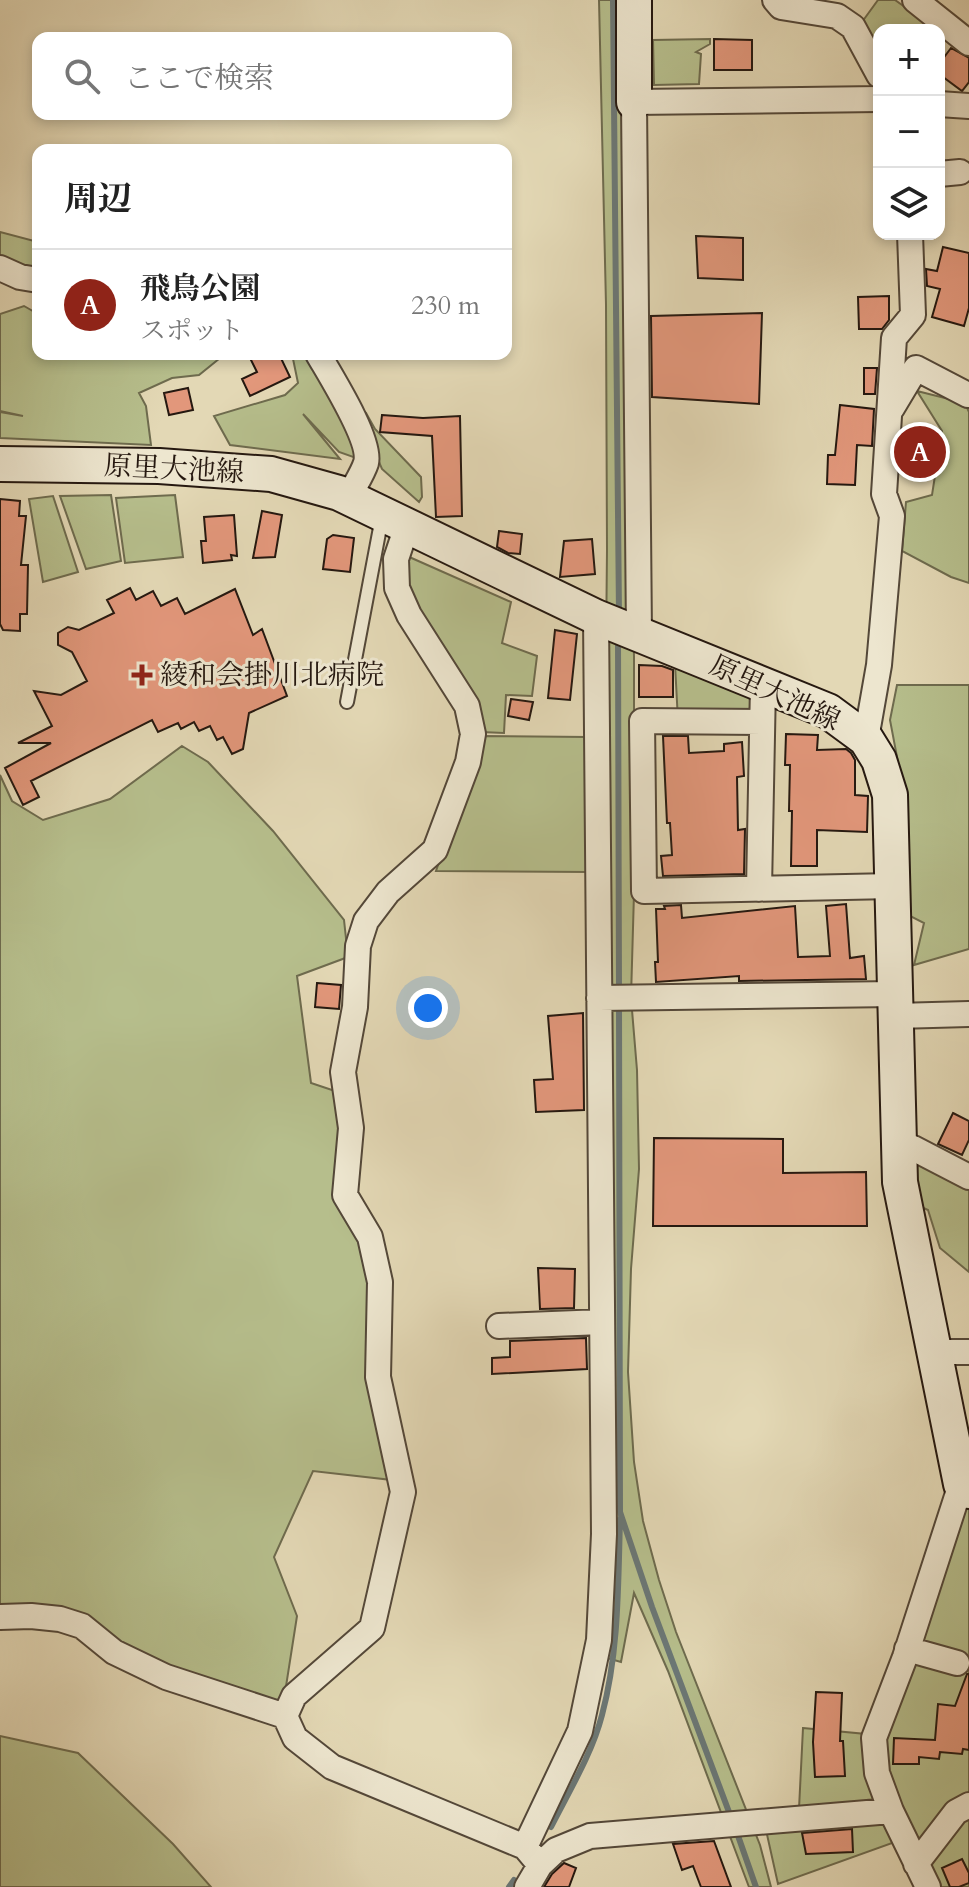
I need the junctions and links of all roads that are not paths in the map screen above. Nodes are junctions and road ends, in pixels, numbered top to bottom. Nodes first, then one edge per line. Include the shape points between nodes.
1 (634, 0) edge
2 (775, 0) edge
3 (915, 0) edge
4 (969, 43) edge
5 (873, 64) edge
6 (873, 99) edge
7 (634, 102) junction
8 (945, 104) edge
9 (969, 106) edge
10 (910, 240) edge
11 (0, 268) edge
12 (32, 279) edge
13 (322, 360) edge
14 (968, 395) edge
15 (890, 413) junction
16 (0, 464) edge
17 (349, 497) junction
18 (395, 520) junction
19 (616, 625) junction
20 (763, 685) junction
21 (347, 702) dead end
22 (762, 722) junction
23 (866, 739) junction
24 (893, 886) junction
25 (759, 889) junction
26 (609, 998) junction
27 (895, 1005) junction
28 (969, 1014) edge
29 (899, 1149) junction
30 (969, 1177) edge
31 (602, 1322) junction
32 (499, 1326) dead end
33 (934, 1352) junction
34 (969, 1352) edge
35 (965, 1487) edge
36 (0, 1617) edge
37 (907, 1649) junction
38 (957, 1663) dead end
39 (285, 1716) junction
40 (969, 1805) edge
41 (891, 1811) junction
42 (533, 1857) junction
43 (916, 1864) junction
44 (527, 1887) edge
45 (928, 1887) edge

1 - 7 main road
2 - 5 street via 781,7 837,16 853,27
3 - 4 street
6 - 7 street
7 - 19 street
8 - 9 street
10 - 15 street via 913,315 894,338
11 - 12 street
13 - 17 street via 367,451
14 - 15 street via 916,368
15 - 23 street via 884,494 892,516 879,665
16 - 17 main road, 原里大池線 via 271,474
17 - 18 main road, 原里大池線
18 - 19 main road, 原里大池線
18 - 21 lane
18 - 39 street via 397,588 467,706 473,734 435,850 388,892 366,921 358,946 355,1007 343,1072 351,1128 345,1195 370,1237 380,1282 378,1377 403,1492 372,1628 294,1696
19 - 20 main road, 原里大池線
19 - 26 street
20 - 22 street
20 - 23 main road, 原里大池線 via 828,711
22 - 25 street
22 - 25 street via 642,721 644,891
23 - 24 main road, 原里大池線 via 890,795
24 - 25 street
24 - 27 main road, 原里大池線
26 - 27 street
26 - 31 street
27 - 28 street
27 - 29 main road, 原里大池線
29 - 30 street via 913,1148
29 - 33 main road, 原里大池線 via 900,1182
31 - 32 street
31 - 42 street via 599,1640 580,1731
33 - 34 street
33 - 35 main road, 原里大池線
35 - 37 street
36 - 39 street via 60,1619 82,1626 114,1652 166,1677
37 - 38 street
37 - 41 street via 874,1738 877,1773
39 - 42 street via 295,1738 332,1767
40 - 43 street via 956,1812
41 - 42 street via 590,1836
41 - 43 street
42 - 44 street
43 - 45 street

